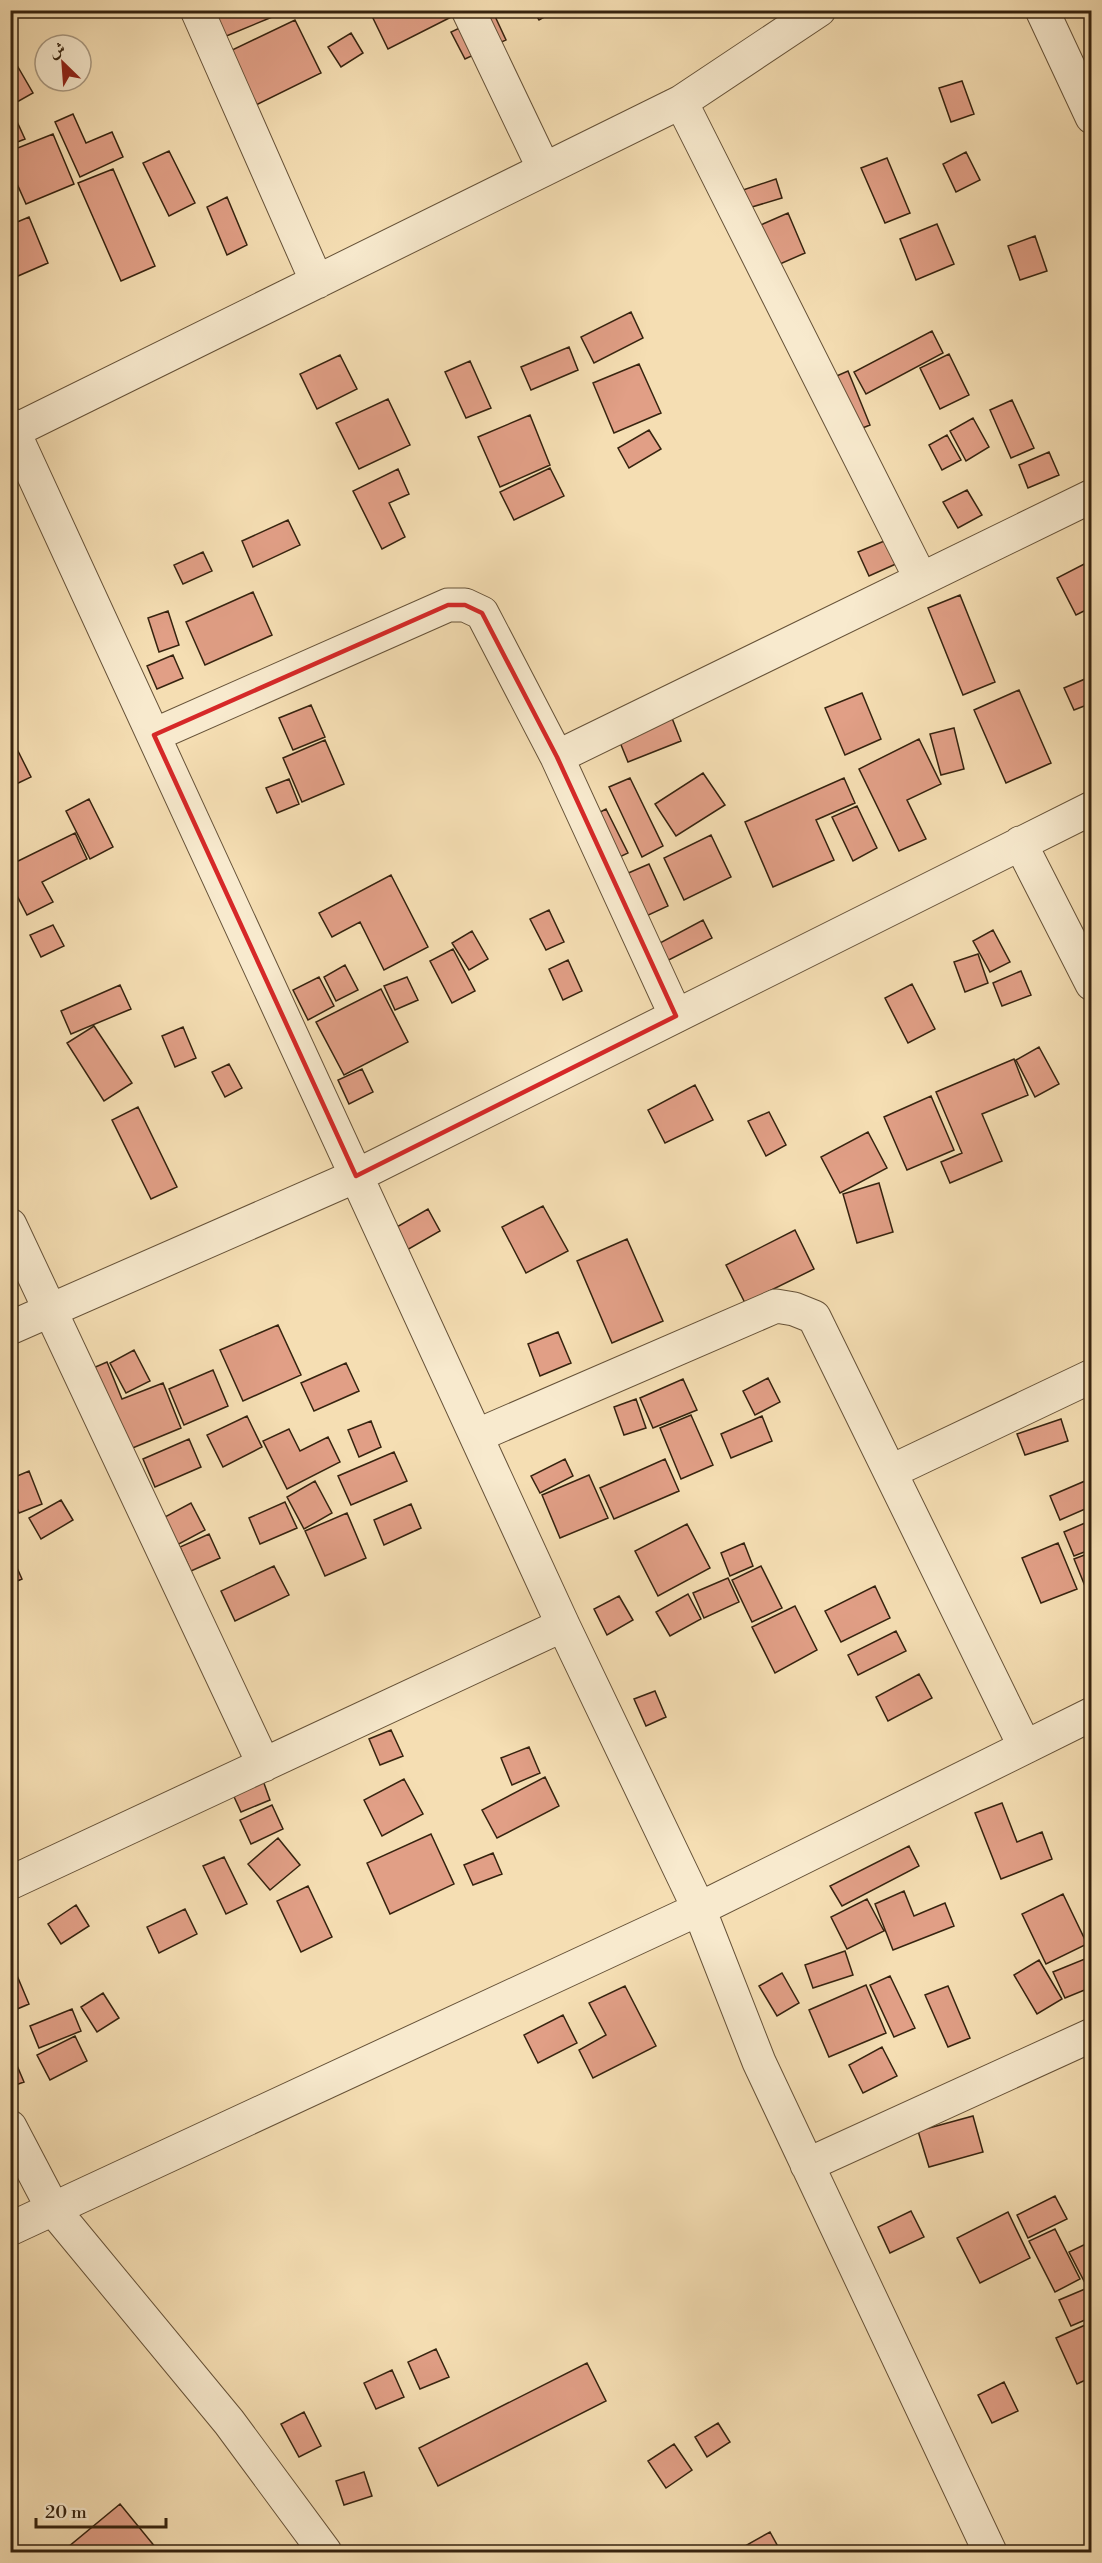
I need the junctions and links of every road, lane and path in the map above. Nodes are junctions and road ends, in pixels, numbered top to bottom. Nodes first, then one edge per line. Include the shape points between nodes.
1 (197, 10) edge
2 (468, 10) edge
3 (819, 10) edge
4 (1042, 10) edge
5 (681, 102) junction
6 (1092, 117) edge
7 (544, 169) junction
8 (317, 282) junction
9 (12, 429) edge
10 (1092, 496) edge
11 (921, 579) junction
12 (154, 735) junction
13 (557, 757) junction
14 (1092, 808) edge
15 (1020, 843) junction
16 (1092, 984) edge
17 (676, 1016) junction
18 (356, 1176) junction
19 (10, 1225) edge
20 (50, 1310) junction
21 (10, 1328) edge
22 (1092, 1376) edge
23 (476, 1436) junction
24 (890, 1472) junction
25 (563, 1625) junction
26 (1092, 1714) edge
27 (1025, 1747) junction
28 (264, 1765) junction
29 (10, 1883) edge
30 (699, 1909) junction
31 (1092, 2035) edge
32 (10, 2127) edge
33 (807, 2165) junction
34 (53, 2209) junction
35 (10, 2229) edge
36 (325, 2553) edge
37 (990, 2553) edge

1 - 8 street
2 - 7 street
3 - 5 street
4 - 6 street
5 - 7 street
5 - 11 street
7 - 8 street
8 - 9 street
9 - 12 street
10 - 11 street
11 - 13 street
12 - 13 street via 448,605 465,605 482,613
12 - 18 street
13 - 17 street
14 - 15 street
15 - 16 street
15 - 17 street
17 - 18 street
18 - 20 street
18 - 23 street
19 - 20 street
20 - 21 street
20 - 28 street
22 - 24 street
23 - 24 street via 776,1306 814,1317
23 - 25 street
24 - 27 street
25 - 28 street
25 - 30 street
26 - 27 street
27 - 30 street
28 - 29 street
30 - 33 street via 759,2062
30 - 34 street
31 - 33 street
32 - 34 street
33 - 37 street
34 - 35 street
34 - 36 street via 229,2422

